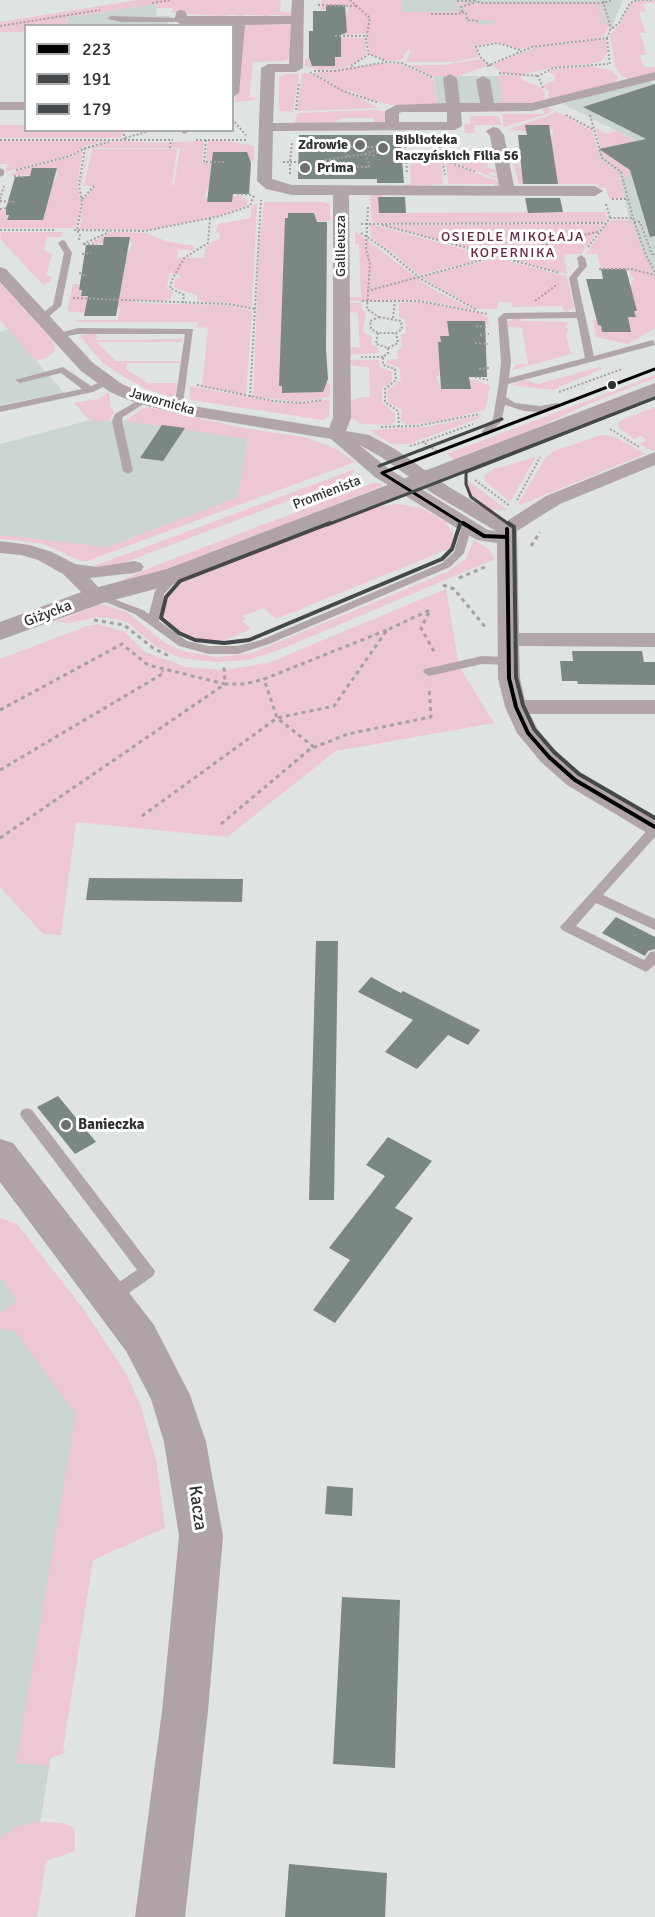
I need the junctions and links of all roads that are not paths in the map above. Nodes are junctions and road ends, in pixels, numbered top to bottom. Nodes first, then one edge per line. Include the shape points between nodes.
1 (298, 0) edge
2 (180, 17) joint
3 (110, 18) dead end
4 (297, 20) junction
5 (239, 21) junction
6 (234, 72) edge
7 (655, 76) edge
8 (450, 78) road end
9 (483, 80) dead end
10 (249, 105) edge
11 (0, 106) edge
12 (24, 106) edge
13 (453, 107) junction
14 (488, 107) junction
15 (267, 127) junction
16 (397, 127) junction
17 (492, 131) dead end
18 (341, 190) junction
19 (507, 191) junction
20 (595, 191) dead end
21 (62, 243) dead end
22 (581, 258) road end
23 (0, 272) edge
24 (581, 315) junction
25 (42, 318) junction
26 (58, 335) junction
27 (653, 343) dead end
28 (590, 360) junction
29 (655, 369) edge
30 (20, 380) dead end
31 (499, 381) junction
32 (108, 382) junction
33 (90, 390) junction
34 (655, 390) edge
35 (501, 397) junction
36 (145, 400) junction
37 (557, 406) junction
38 (0, 409) edge
39 (179, 409) junction
40 (485, 433) junction
41 (336, 434) junction
42 (650, 454) edge
43 (458, 467) junction
44 (128, 471) dead end
45 (404, 476) junction
46 (465, 502) junction
47 (467, 526) junction
48 (507, 533) junction
49 (0, 547) edge
50 (134, 567) junction
51 (70, 570) junction
52 (176, 575) junction
53 (96, 596) junction
54 (153, 621) junction
55 (0, 632) edge
56 (655, 640) edge
57 (502, 644) junction
58 (429, 672) road end
59 (516, 707) junction
60 (655, 707) edge
61 (655, 828) edge
62 (594, 896) junction
63 (655, 925) edge
64 (655, 956) edge
65 (27, 1114) dead end
66 (0, 1154) edge
67 (110, 1297) junction
68 (160, 1917) edge

1 - 4 street
2 - 3 lane
2 - 5 street
4 - 5 street
4 - 10 street via 296,68 268,68
5 - 6 street
7 - 14 street via 532,107
8 - 13 street
9 - 14 street
10 - 15 street
11 - 12 street
13 - 14 street
13 - 16 street via 455,126
13 - 16 street via 392,111
15 - 16 street
15 - 18 street via 264,181 292,190
17 - 19 street via 497,135
18 - 19 street
18 - 41 street, Galileusza via 342,418
19 - 20 street
21 - 25 lane via 68,253 57,306
22 - 24 lane via 583,266 573,278
23 - 25 street, Jawornicka
24 - 28 lane
24 - 31 lane via 501,318 506,362
25 - 26 street, Jawornicka
26 - 32 street, Jawornicka via 87,367
26 - 39 lane via 78,331 190,331
27 - 28 lane
28 - 31 lane
29 - 37 street, Promienista
30 - 33 lane via 63,370
31 - 35 lane
32 - 33 lane
32 - 36 street, Jawornicka
33 - 38 lane
34 - 43 street, Promienista
35 - 37 lane via 524,408
35 - 40 lane via 494,426
36 - 39 street, Jawornicka
36 - 44 lane via 117,420
37 - 40 street, Promienista
39 - 41 street, Jawornicka
40 - 45 street, Promienista
41 - 45 street via 345,444
42 - 48 street via 553,500
43 - 45 street, Promienista
43 - 46 street
45 - 46 street
45 - 47 street
45 - 50 street, Promienista
45 - 52 street, Promienista
46 - 48 street
47 - 48 street via 484,536
47 - 54 lane via 459,553 446,565 257,645 224,651 193,647 175,639
48 - 57 street
49 - 51 street via 33,552
50 - 51 street, Promienista via 97,573
50 - 53 street, Promienista
51 - 53 street
52 - 53 street, Promienista
52 - 54 lane via 159,594
53 - 54 lane via 129,607
53 - 55 street, Giżycka
56 - 57 street
57 - 58 lane via 482,660
57 - 59 street
59 - 60 street
59 - 61 street via 528,733 575,780
61 - 62 lane
62 - 63 lane
62 - 64 lane via 567,927 646,967
65 - 67 lane via 147,1271
66 - 67 street, Kacza
67 - 68 street, Kacza via 140,1338 170,1395 185,1442 201,1536

